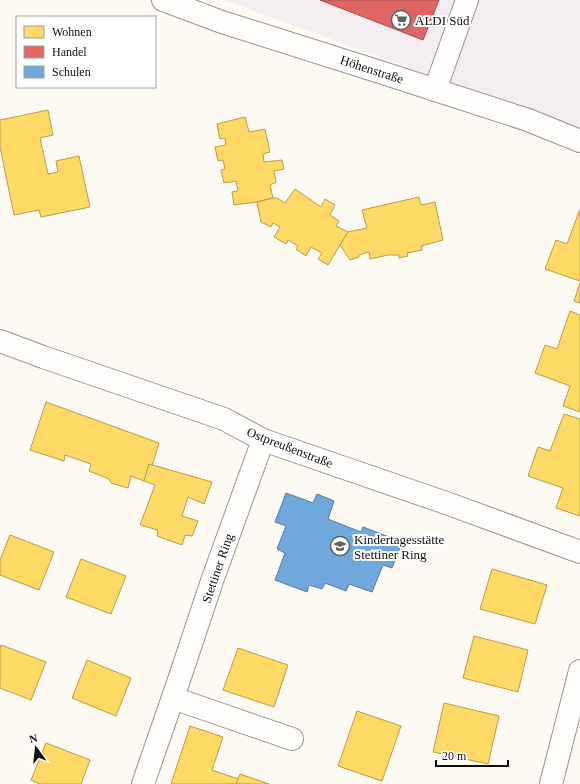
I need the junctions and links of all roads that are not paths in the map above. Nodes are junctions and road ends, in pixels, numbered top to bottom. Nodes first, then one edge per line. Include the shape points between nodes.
1 (163, 0) edge
2 (467, 0) edge
3 (435, 90) junction
4 (580, 141) edge
5 (0, 341) edge
6 (263, 440) junction
7 (580, 552) edge
8 (580, 671) edge
9 (173, 698) junction
10 (292, 739) dead end
11 (142, 784) edge
12 (551, 784) edge

1 - 3 street, Höhenstraße via 211,18
2 - 3 street
3 - 4 street, Höhenstraße via 528,120
5 - 6 street, Ostpreußenstraße via 224,419
6 - 7 street, Ostpreußenstraße
6 - 9 street, Stettiner Ring
8 - 12 street
9 - 10 street
9 - 11 street, Stettiner Ring

